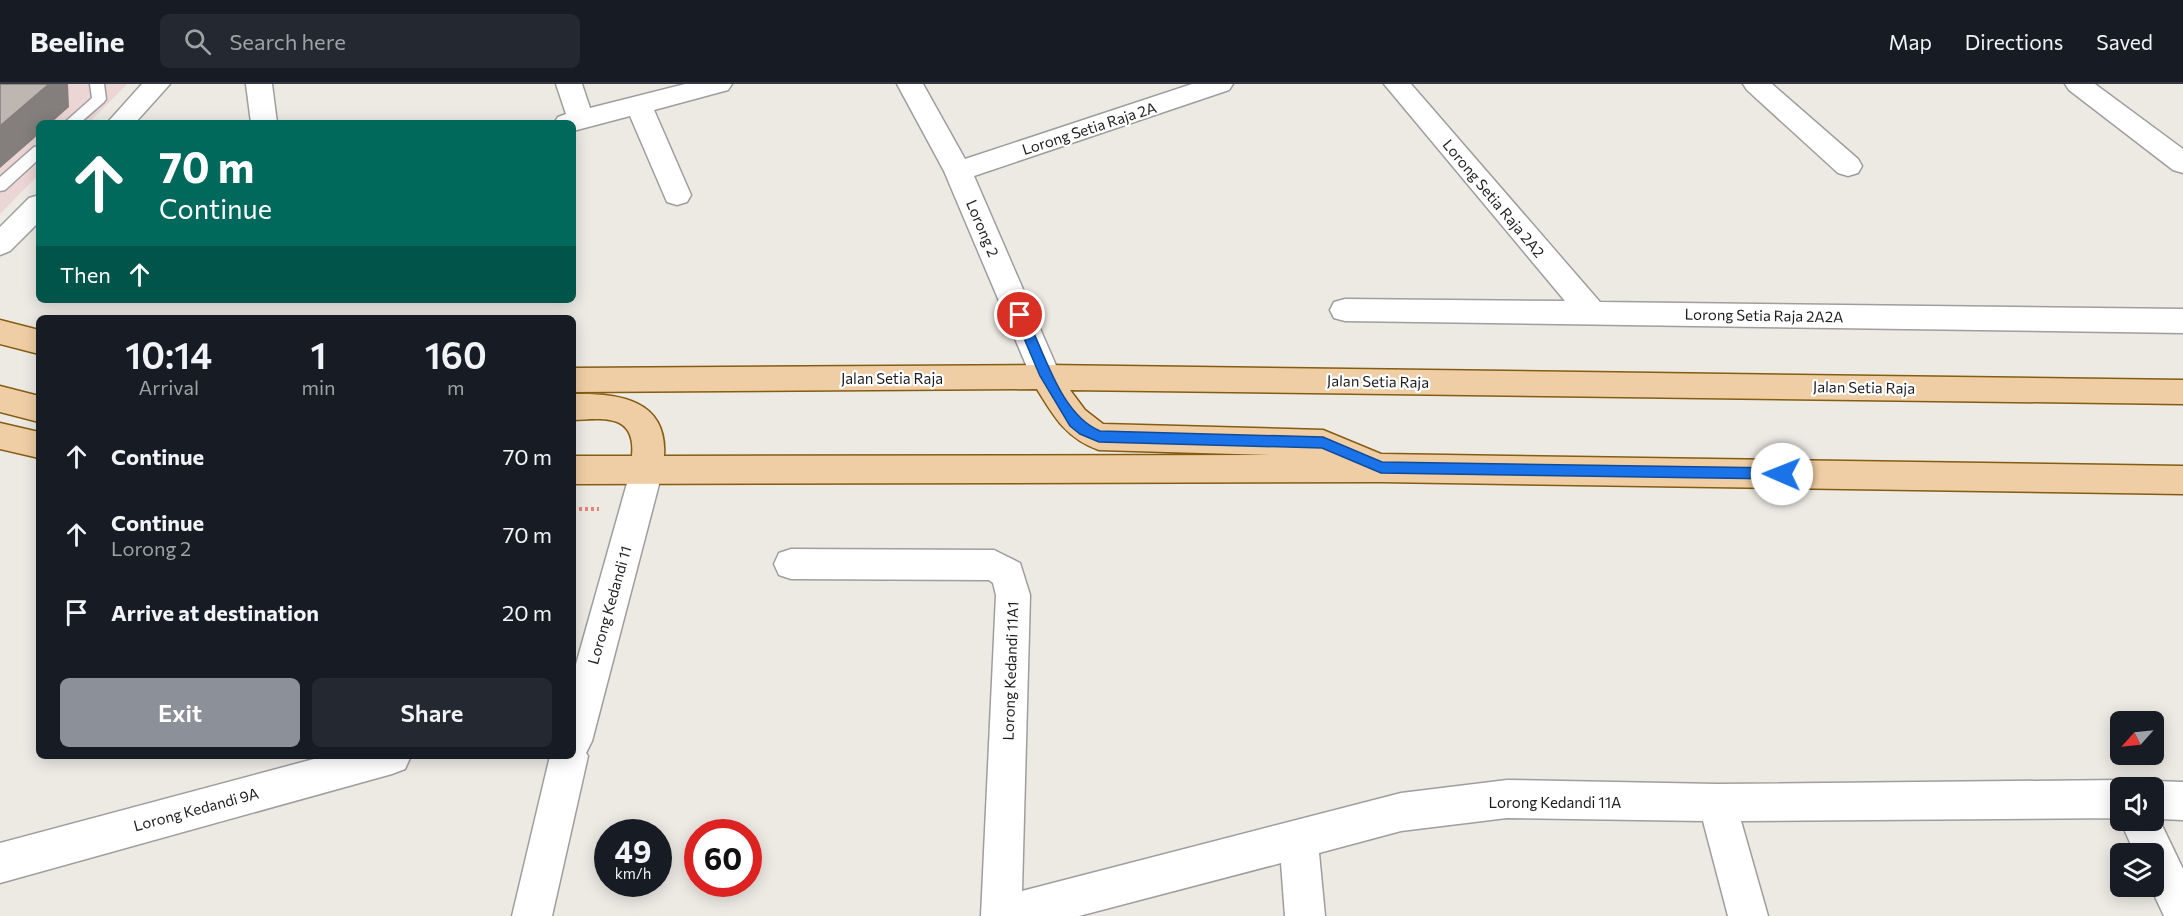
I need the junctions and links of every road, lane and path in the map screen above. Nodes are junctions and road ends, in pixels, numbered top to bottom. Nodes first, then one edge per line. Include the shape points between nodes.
1 (98, 84) edge
2 (157, 84) edge
3 (259, 84) edge
4 (569, 84) edge
5 (718, 84) edge
6 (910, 84) edge
7 (1220, 84) edge
8 (1397, 84) edge
9 (1756, 84) edge
10 (2078, 84) edge
11 (639, 106) junction
12 (75, 120) edge
13 (123, 120) edge
14 (264, 120) edge
15 (574, 120) edge
16 (576, 121) edge
17 (36, 155) edge
18 (2183, 163) edge
19 (1848, 166) dead end
20 (958, 171) junction
21 (0, 186) edge
22 (677, 195) dead end
23 (36, 207) edge
24 (6, 230) edge
25 (1345, 310) dead end
26 (1591, 312) junction
27 (2183, 321) edge
28 (0, 332) edge
29 (36, 341) edge
30 (1046, 376) junction
31 (576, 380) edge
32 (2183, 392) edge
33 (0, 399) edge
34 (576, 407) edge
35 (36, 408) edge
36 (0, 436) edge
37 (36, 444) edge
38 (1381, 468) junction
39 (647, 469) junction
40 (576, 470) edge
41 (2183, 480) edge
42 (791, 564) dead end
43 (577, 706) edge
44 (381, 759) edge
45 (568, 759) edge
46 (2110, 799) edge
47 (2164, 800) edge
48 (2183, 801) edge
49 (1717, 804) junction
50 (2144, 831) edge
51 (1298, 839) junction
52 (0, 863) edge
53 (2183, 912) edge
54 (532, 916) edge
55 (1002, 916) edge
56 (1305, 916) edge
57 (1748, 916) edge

1 - 12 lane via 99,99
2 - 13 street
3 - 14 street
4 - 15 street
5 - 11 street
6 - 20 street, Lorong 2
7 - 20 street, Lorong Setia Raja 2A
8 - 26 street, Lorong Setia Raja 2A2
9 - 19 street
10 - 18 street
11 - 16 street
11 - 22 street
17 - 21 lane
20 - 30 street, Lorong 2
23 - 24 street
25 - 26 street, Lorong Setia Raja 2A2A
26 - 27 street, Lorong Setia Raja 2A2A
28 - 29 main road
30 - 31 main road, Jalan Setia Raja
30 - 32 main road, Jalan Setia Raja
30 - 38 main road via 1074,422 1099,437 1323,443
33 - 35 main road
34 - 39 main road via 613,405 636,417 648,437
36 - 37 main road
38 - 39 main road
38 - 41 main road
39 - 40 main road
39 - 43 street, Lorong Kedandi 11
42 - 55 street, Lorong Kedandi 11A1 via 994,565 1008,574 1012,595
44 - 52 street, Lorong Kedandi 9A
45 - 54 street
46 - 49 street, Lorong Kedandi 11A
47 - 48 street
49 - 51 street, Lorong Kedandi 11A via 1508,799 1401,812
49 - 57 street
50 - 53 street
51 - 55 street, Lorong Kedandi 11A
51 - 56 street

